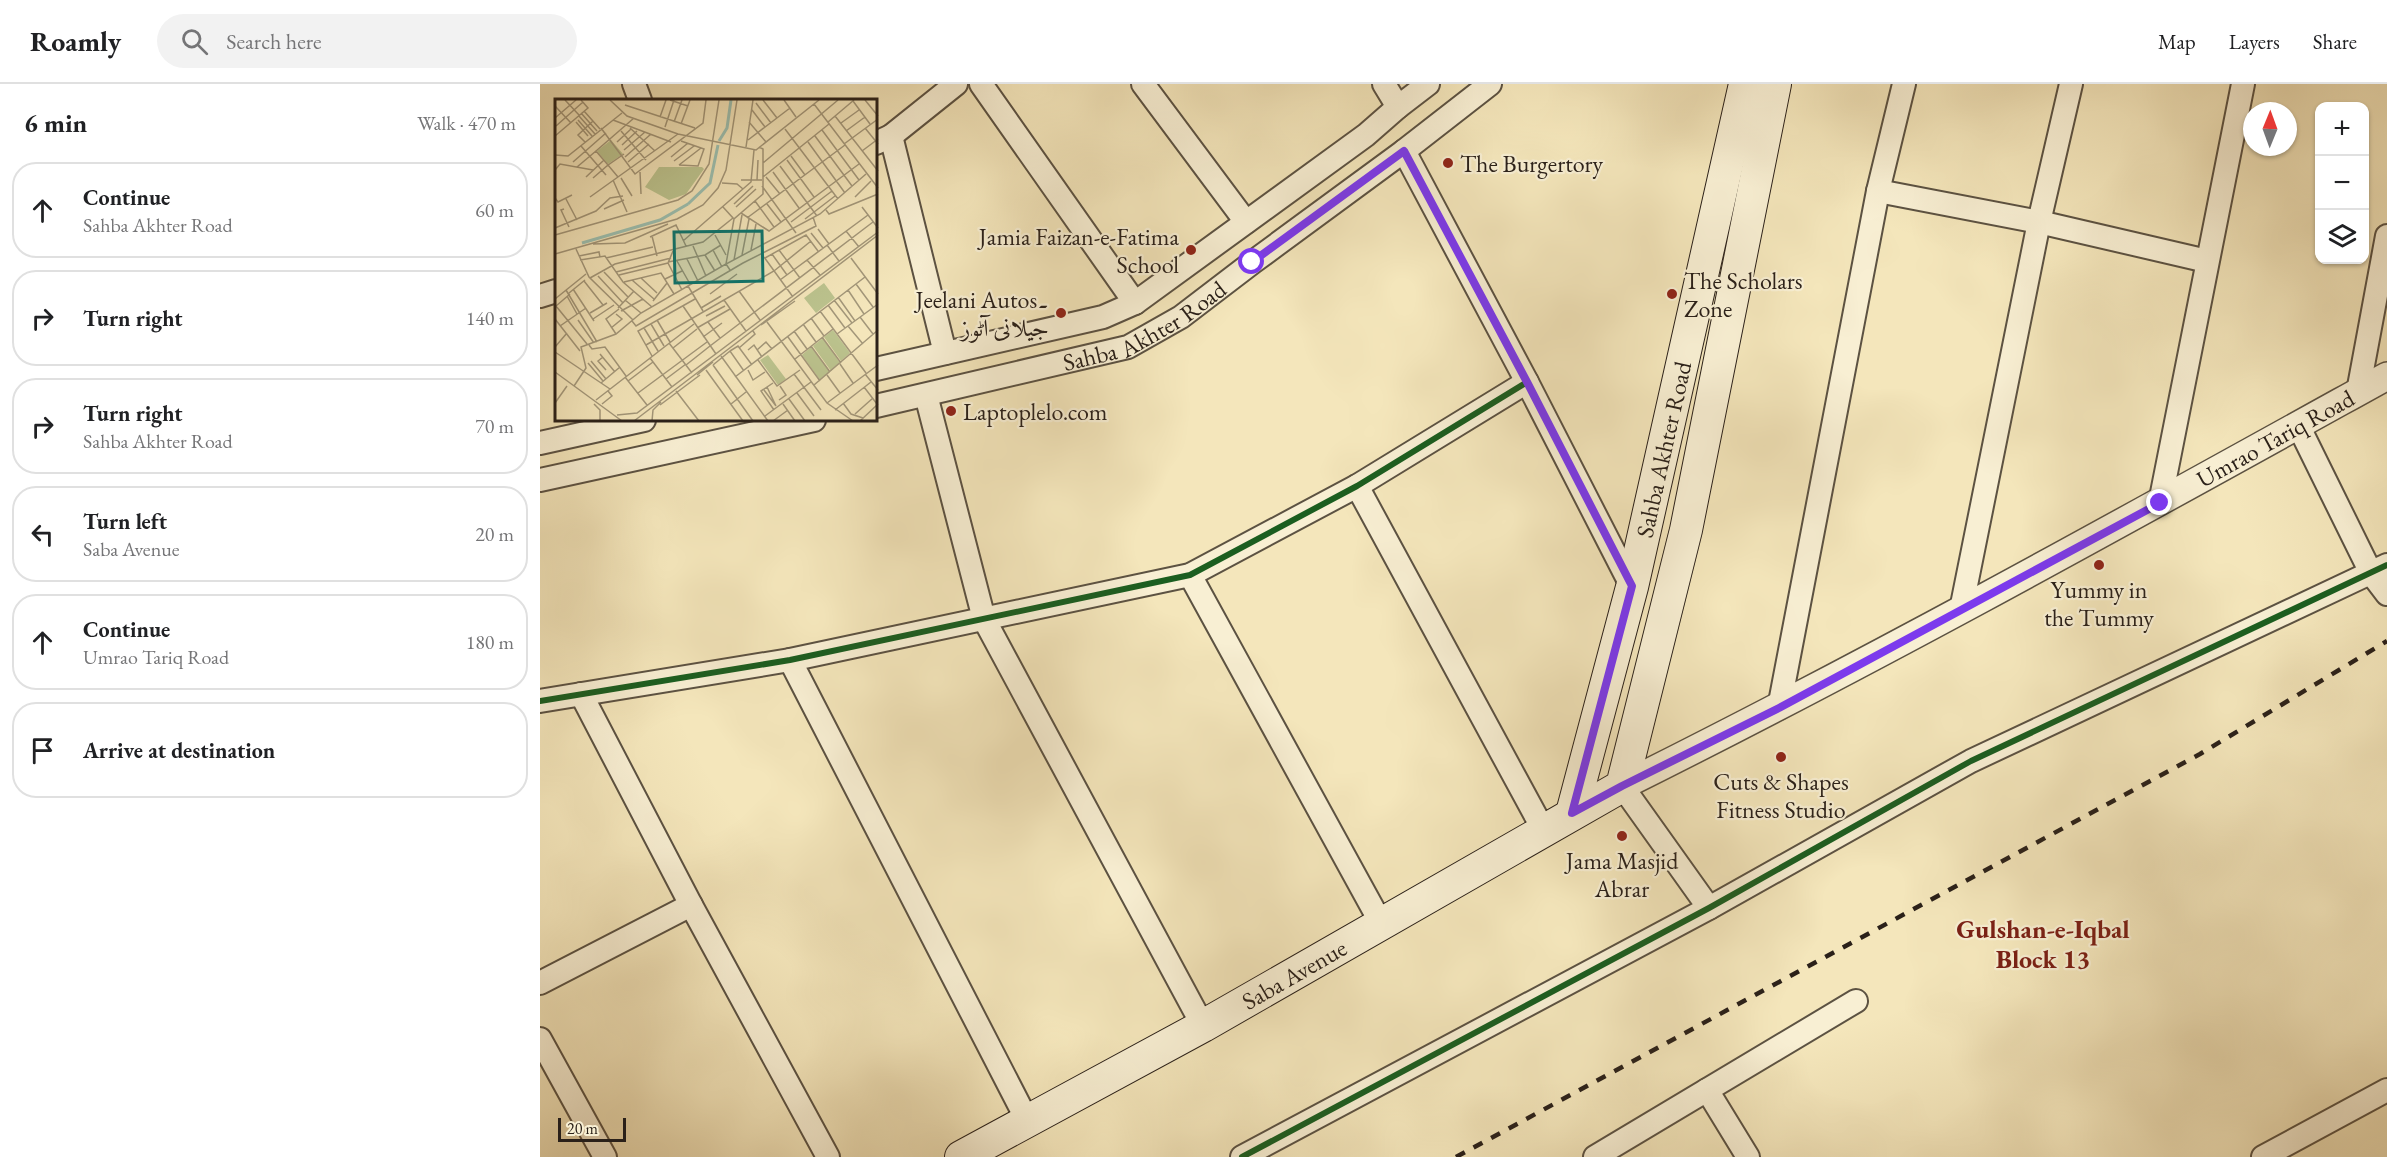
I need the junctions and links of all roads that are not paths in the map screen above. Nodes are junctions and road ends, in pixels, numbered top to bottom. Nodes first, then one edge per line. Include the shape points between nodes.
1 (634, 84) edge
2 (956, 84) edge
3 (981, 84) edge
4 (1143, 84) edge
5 (1384, 84) edge
6 (1428, 84) edge
7 (1490, 84) edge
8 (1745, 84) edge
9 (1776, 84) edge
10 (1904, 84) edge
11 (2071, 84) edge
12 (2243, 84) edge
13 (640, 99) edge
14 (1398, 106) junction
15 (883, 139) edge
16 (1404, 151) junction
17 (1878, 191) junction
18 (1246, 222) junction
19 (2039, 222) junction
20 (2387, 236) edge
21 (2206, 261) junction
22 (555, 291) edge
23 (540, 296) edge
24 (1135, 303) junction
25 (945, 353) junction
26 (878, 369) edge
27 (2387, 376) edge
28 (1527, 382) junction
29 (2358, 392) junction
30 (926, 395) junction
31 (878, 406) edge
32 (635, 422) edge
33 (805, 422) edge
34 (2298, 425) junction
35 (540, 443) edge
36 (540, 480) edge
37 (1357, 486) junction
38 (2160, 503) junction
39 (2379, 569) edge
40 (1190, 575) junction
41 (1632, 586) junction
42 (2387, 594) edge
43 (1961, 610) junction
44 (984, 620) junction
45 (790, 660) junction
46 (581, 694) junction
47 (540, 701) edge
48 (1779, 708) junction
49 (1622, 786) junction
50 (1572, 813) junction
51 (1544, 831) junction
52 (691, 905) junction
53 (1709, 908) junction
54 (1382, 925) junction
55 (540, 983) edge
56 (1856, 1001) dead end
57 (1203, 1026) junction
58 (540, 1039) edge
59 (1707, 1090) junction
60 (2387, 1090) edge
61 (1028, 1122) junction
62 (605, 1157) edge
63 (828, 1157) edge
64 (961, 1157) edge
65 (1242, 1157) edge
66 (1595, 1157) edge
67 (1748, 1157) edge
68 (2263, 1157) edge

1 - 13 street
2 - 15 street
3 - 24 street
4 - 18 street
5 - 14 street
6 - 14 street, Sahba Akhter Road
7 - 16 street, Sahba Akhter Road
8 - 41 main road, Sahba Akhter Road
9 - 49 main road, Sahba Akhter Road via 1686,530
10 - 17 street
11 - 19 street
12 - 21 street
14 - 18 street, Sahba Akhter Road via 1366,135
15 - 25 street
16 - 28 street
16 - 30 street, Sahba Akhter Road via 1181,317 1128,347
17 - 19 street
17 - 48 street
18 - 24 street, Sahba Akhter Road
19 - 21 street
19 - 43 street
20 - 29 street
21 - 38 street
22 - 23 street
24 - 25 street, Sahba Akhter Road via 1103,317
25 - 26 street, Sahba Akhter Road
27 - 29 street, Umrao Tariq Road
28 - 37 street
28 - 41 street
29 - 34 street, Umrao Tariq Road
30 - 31 street, Sahba Akhter Road
30 - 44 street
32 - 35 street
33 - 36 street
34 - 38 street, Umrao Tariq Road
34 - 39 street
37 - 40 street
37 - 51 street
38 - 43 street, Umrao Tariq Road
39 - 42 street
39 - 53 street via 1971,761
40 - 44 street
40 - 54 street
41 - 50 main road, Sahba Akhter Road
43 - 48 street, Umrao Tariq Road
44 - 45 street
44 - 57 street
45 - 46 street
45 - 61 street
46 - 47 street
46 - 52 street
48 - 49 street, Umrao Tariq Road
49 - 50 main road, Saba Avenue
49 - 53 street
50 - 51 main road, Saba Avenue
51 - 54 main road, Saba Avenue
52 - 55 street
52 - 63 street
53 - 65 street
54 - 57 main road, Saba Avenue
56 - 59 street
57 - 61 main road, Saba Avenue
58 - 62 street
59 - 66 street
59 - 67 street
60 - 68 street
61 - 64 main road, Saba Avenue

